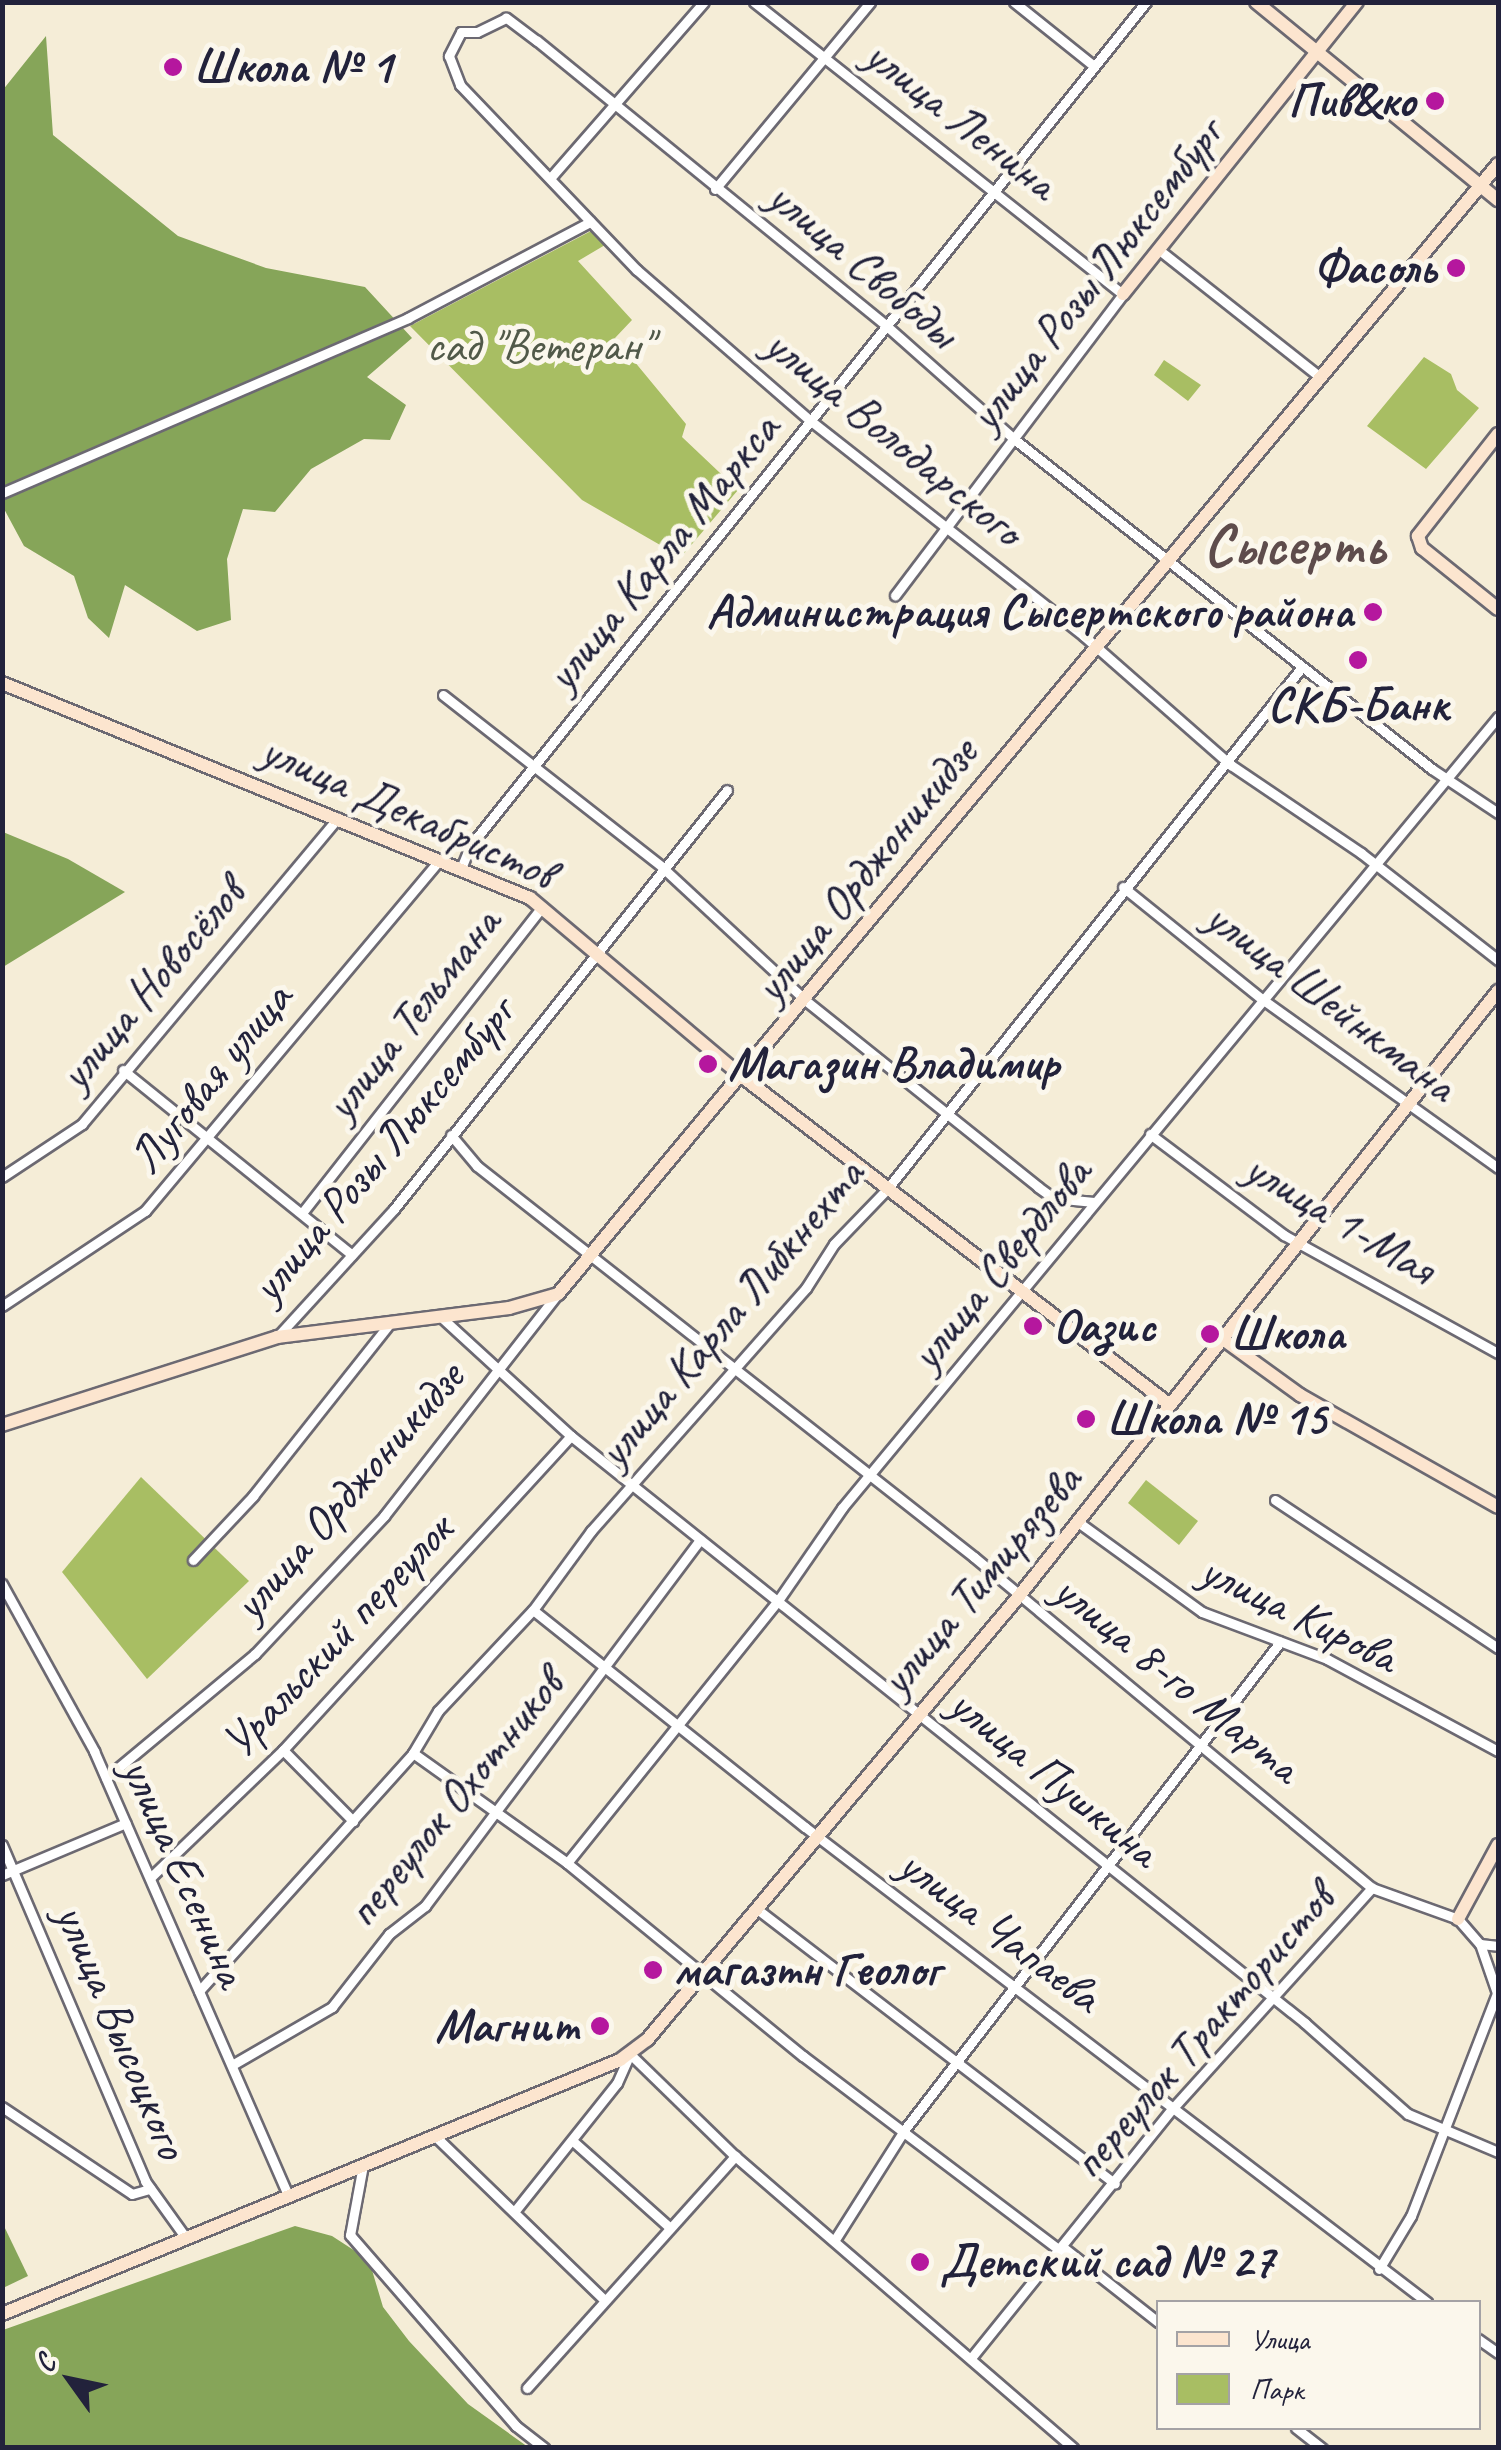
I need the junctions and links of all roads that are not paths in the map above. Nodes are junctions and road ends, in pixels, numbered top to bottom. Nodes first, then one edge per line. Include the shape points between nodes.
1 (704, 2) edge
2 (754, 2) edge
3 (870, 2) edge
4 (1014, 2) edge
5 (1146, 2) edge
6 (1256, 2) edge
7 (1357, 2) edge
8 (461, 32) joint
9 (1317, 52) junction
10 (826, 60) junction
11 (1094, 66) junction
12 (612, 108) junction
13 (1498, 164) edge
14 (552, 176) junction
15 (1480, 186) junction
16 (716, 188) junction
17 (993, 192) junction
18 (1498, 200) edge
19 (590, 222) junction
20 (1158, 249) junction
21 (1123, 294) junction
22 (888, 326) junction
23 (1319, 376) junction
24 (811, 421) junction
25 (1498, 434) edge
26 (1014, 439) junction
27 (2, 492) edge
28 (950, 527) junction
29 (1167, 561) junction
30 (895, 595) dead end
31 (1498, 609) edge
32 (1096, 646) junction
33 (1302, 667) junction
34 (2, 682) edge
35 (443, 695) dead end
36 (1498, 716) edge
37 (1230, 765) junction
38 (535, 768) junction
39 (1450, 778) junction
40 (727, 790) dead end
41 (1498, 813) edge
42 (338, 818) junction
43 (440, 860) junction
44 (462, 866) junction
45 (1377, 866) junction
46 (662, 867) junction
47 (1123, 886) junction
48 (542, 907) junction
49 (596, 949) junction
50 (1498, 960) edge
51 (1498, 991) edge
52 (1262, 999) junction
53 (805, 1000) junction
54 (123, 1070) junction
55 (744, 1078) junction
56 (1408, 1103) junction
57 (945, 1113) junction
58 (1150, 1134) junction
59 (451, 1135) junction
60 (207, 1137) junction
61 (1498, 1168) edge
62 (2, 1177) edge
63 (888, 1188) junction
64 (1094, 1202) junction
65 (302, 1213) junction
66 (1296, 1242) junction
67 (352, 1255) junction
68 (593, 1256) junction
69 (558, 1294) junction
70 (1023, 1294) junction
71 (2, 1306) edge
72 (441, 1317) junction
73 (392, 1321) junction
74 (277, 1337) junction
75 (1220, 1337) junction
76 (1498, 1353) edge
77 (737, 1366) junction
78 (501, 1372) junction
79 (1170, 1405) junction
80 (2, 1426) edge
81 (571, 1436) junction
82 (870, 1476) junction
83 (634, 1486) junction
84 (1275, 1500) dead end
85 (1498, 1508) edge
86 (1078, 1522) junction
87 (700, 1540) junction
88 (193, 1560) dead end
89 (2, 1584) edge
90 (1019, 1596) junction
91 (777, 1602) junction
92 (532, 1610) junction
93 (1280, 1642) junction
94 (1498, 1648) edge
95 (605, 1666) junction
96 (918, 1713) junction
97 (678, 1722) junction
98 (1203, 1742) junction
99 (282, 1750) junction
100 (1498, 1751) edge
101 (414, 1753) junction
102 (106, 1778) junction
103 (492, 1811) junction
104 (353, 1821) junction
105 (126, 1823) junction
106 (816, 1836) junction
107 (2, 1845) edge
108 (1498, 1845) edge
109 (566, 1863) junction
110 (1107, 1864) junction
111 (15, 1868) junction
112 (2, 1874) edge
113 (150, 1878) junction
114 (1372, 1888) junction
115 (757, 1909) junction
116 (1458, 1919) junction
117 (1480, 1944) junction
118 (1498, 1946) edge
119 (704, 1972) junction
120 (1016, 1988) junction
121 (200, 1991) junction
122 (1269, 1998) junction
123 (630, 2054) junction
124 (232, 2065) junction
125 (957, 2065) junction
126 (2, 2104) edge
127 (1173, 2108) junction
128 (905, 2129) junction
129 (1447, 2129) junction
130 (432, 2133) junction
131 (574, 2142) junction
132 (1498, 2152) edge
133 (735, 2156) junction
134 (364, 2162) junction
135 (1115, 2184) junction
136 (150, 2189) junction
137 (288, 2196) junction
138 (514, 2212) junction
139 (669, 2227) junction
140 (186, 2238) junction
141 (834, 2241) junction
142 (1062, 2250) junction
143 (1379, 2269) junction
144 (602, 2298) junction
145 (1424, 2300) edge
146 (2, 2314) edge
147 (1156, 2320) edge
148 (971, 2358) junction
149 (527, 2388) dead end
150 (1299, 2430) edge
151 (544, 2448) edge
152 (1073, 2448) edge
153 (1322, 2448) edge

1 - 12 street
2 - 10 street, улица Ленина
3 - 10 street
4 - 11 street
5 - 11 street, улица Карла Маркса
6 - 9 street
7 - 9 street, улица Розы Люксембург
8 - 12 street, улица Свободы via 506,18
8 - 14 street, улица Володарского via 449,56 460,85
9 - 15 street
9 - 20 street, улица Розы Люксембург
10 - 16 street
10 - 17 street, улица Ленина
11 - 17 street, улица Карла Маркса
12 - 14 street
12 - 16 street, улица Свободы
13 - 15 street, улица Орджоникидзе
14 - 19 street, улица Володарского
15 - 18 street
15 - 23 street, улица Орджоникидзе
16 - 22 street, улица Свободы
17 - 21 street, улица Ленина
17 - 22 street, улица Карла Маркса
19 - 24 street, улица Володарского
19 - 27 street via 408,318
20 - 21 street, улица Розы Люксембург
20 - 23 street
21 - 26 street, улица Розы Люксембург
22 - 24 street, улица Карла Маркса
22 - 26 street, улица Свободы
23 - 29 street, улица Орджоникидзе
24 - 28 street, улица Володарского
24 - 38 street, улица Карла Маркса
25 - 31 street via 1418,536 1422,548
26 - 28 street, улица Розы Люксембург
26 - 29 street, улица Свободы
28 - 30 street, улица Розы Люксембург
28 - 32 street, улица Володарского
29 - 32 street, улица Орджоникидзе
29 - 33 street, улица Свободы
32 - 37 street, улица Володарского
32 - 53 street, улица Орджоникидзе
33 - 37 street, улица Карла Либкнехта
33 - 39 street, улица Свободы
34 - 42 street, улица Декабристов
35 - 38 street
36 - 39 street, улица Свердлова
37 - 45 street, улица Володарского
37 - 47 street, улица Карла Либкнехта
38 - 44 street, улица Карла Маркса
38 - 46 street
39 - 41 street, улица Свободы
39 - 45 street, улица Свердлова
40 - 46 street, улица Розы Люксембург
42 - 43 street, улица Декабристов
42 - 54 street, улица Новосёлов
43 - 44 street, улица Декабристов
43 - 60 street, Луговая улица
44 - 48 street, улица Декабристов
45 - 50 street, улица Володарского
45 - 52 street, улица Свердлова
46 - 49 street, улица Розы Люксембург
46 - 53 street
47 - 52 street, улица Шейнкмана
47 - 57 street, улица Карла Либкнехта
48 - 49 street, улица Декабристов
48 - 65 street, улица Тельмана
49 - 55 street, улица Декабристов
49 - 59 street, улица Розы Люксембург
51 - 56 street, улица Тимирязева
52 - 56 street, улица Шейнкмана
52 - 58 street, улица Свердлова
53 - 55 street, улица Орджоникидзе
53 - 57 street
54 - 60 street
54 - 62 street, улица Новосёлов via 82,1124
55 - 63 street, улица Декабристов
55 - 68 street, улица Орджоникидзе
56 - 61 street, улица Шейнкмана
56 - 66 street, улица Тимирязева
57 - 63 street, улица Карла Либкнехта
57 - 64 street via 1053,1198
58 - 64 street, улица Свердлова
58 - 66 street, улица 1-Мая
59 - 67 street, улица Розы Люксембург
59 - 68 street, улица 8-го Марта via 477,1166
60 - 65 street
60 - 71 street, Луговая улица via 124,1230
63 - 70 street, улица Декабристов
63 - 77 street, улица Карла Либкнехта
64 - 70 street, улица Свердлова
65 - 67 street
66 - 75 street, улица Тимирязева
66 - 76 street, улица 1-Мая
67 - 74 street, улица Розы Люксембург
68 - 69 street, улица Орджоникидзе
68 - 77 street, улица 8-го Марта
69 - 72 street
69 - 78 street, улица Орджоникидзе
70 - 79 street, улица Декабристов
70 - 82 street, улица Свердлова
72 - 73 street
72 - 78 street, улица Пушкина
73 - 74 street
73 - 88 street via 253,1496
74 - 80 street, улица Розы Люксембург
75 - 79 street, улица Тимирязева
75 - 85 street via 1300,1395
77 - 82 street, улица 8-го Марта
77 - 83 street, улица Карла Либкнехта
78 - 81 street, улица Пушкина
78 - 102 street, улица Орджоникидзе via 384,1516 254,1654
79 - 86 street, улица Тимирязева
81 - 83 street, улица Пушкина
81 - 99 street, Уральский переулок
82 - 90 street, улица 8-го Марта
82 - 91 street, улица Свердлова
83 - 87 street, улица Пушкина
83 - 92 street, улица Карла Либкнехта via 547,1583
84 - 94 street
86 - 90 street, улица Тимирязева
86 - 93 street, улица Кирова via 1202,1612
87 - 91 street, улица Пушкина
87 - 95 street, переулок Охотников
89 - 102 street, улица Есенина
90 - 96 street, улица Тимирязева
90 - 98 street, улица 8-го Марта
91 - 96 street, улица Пушкина
91 - 97 street, улица Свердлова
92 - 95 street, улица Чапаева
92 - 101 street, улица Карла Либкнехта via 438,1711
93 - 98 street
93 - 100 street, улица Кирова via 1327,1659
95 - 97 street, улица Чапаева
95 - 103 street, переулок Охотников
96 - 106 street, улица Тимирязева
96 - 110 street, улица Пушкина
97 - 106 street, улица Чапаева
97 - 109 street, улица Свердлова
98 - 110 street
98 - 114 street, улица 8-го Марта
99 - 104 street
99 - 113 street, Уральский переулок
101 - 103 street
101 - 104 street, улица Карла Либкнехта
102 - 105 street, улица Есенина
103 - 109 street
103 - 124 street, переулок Охотников via 424,1906 389,1934 332,2007
104 - 121 street, улица Карла Либкнехта
105 - 111 street
105 - 113 street, улица Есенина
106 - 115 street, улица Тимирязева
106 - 120 street, улица Чапаева
107 - 111 street, улица Высоцкого
108 - 116 street
109 - 119 street
110 - 120 street
110 - 122 street, улица Пушкина
111 - 112 street
111 - 136 street, улица Высоцкого
113 - 121 street, улица Есенина
114 - 116 street, улица 8-го Марта
114 - 122 street, переулок Трактористов
115 - 119 street, улица Тимирязева
115 - 125 street
116 - 117 street, улица 8-го Марта
117 - 118 street
117 - 129 street via 1497,1993
119 - 123 street, улица Тимирязева
119 - 128 street
120 - 125 street
120 - 127 street, улица Чапаева
121 - 124 street, улица Есенина
122 - 127 street, переулок Трактористов
122 - 129 street, улица Пушкина via 1408,2114
123 - 130 street
123 - 131 street, улица Тимирязева
123 - 133 street
124 - 137 street, улица Есенина
125 - 128 street
125 - 135 street
126 - 136 street via 132,2194
127 - 135 street, переулок Трактористов
127 - 143 street, улица Чапаева
128 - 141 street
128 - 142 street
129 - 132 street, улица Пушкина
129 - 143 street via 1412,2216
130 - 134 street
130 - 138 street
131 - 138 street, улица Тимирязева
131 - 139 street
133 - 139 street
133 - 141 street
134 - 137 street
134 - 151 street via 350,2235 516,2426
135 - 142 street, переулок Трактористов
136 - 140 street, улица Высоцкого
137 - 140 street
138 - 144 street
139 - 144 street
140 - 146 street
141 - 148 street
142 - 147 street
142 - 148 street, переулок Трактористов
143 - 145 street, улица Чапаева
144 - 149 street
148 - 152 street
150 - 153 street

